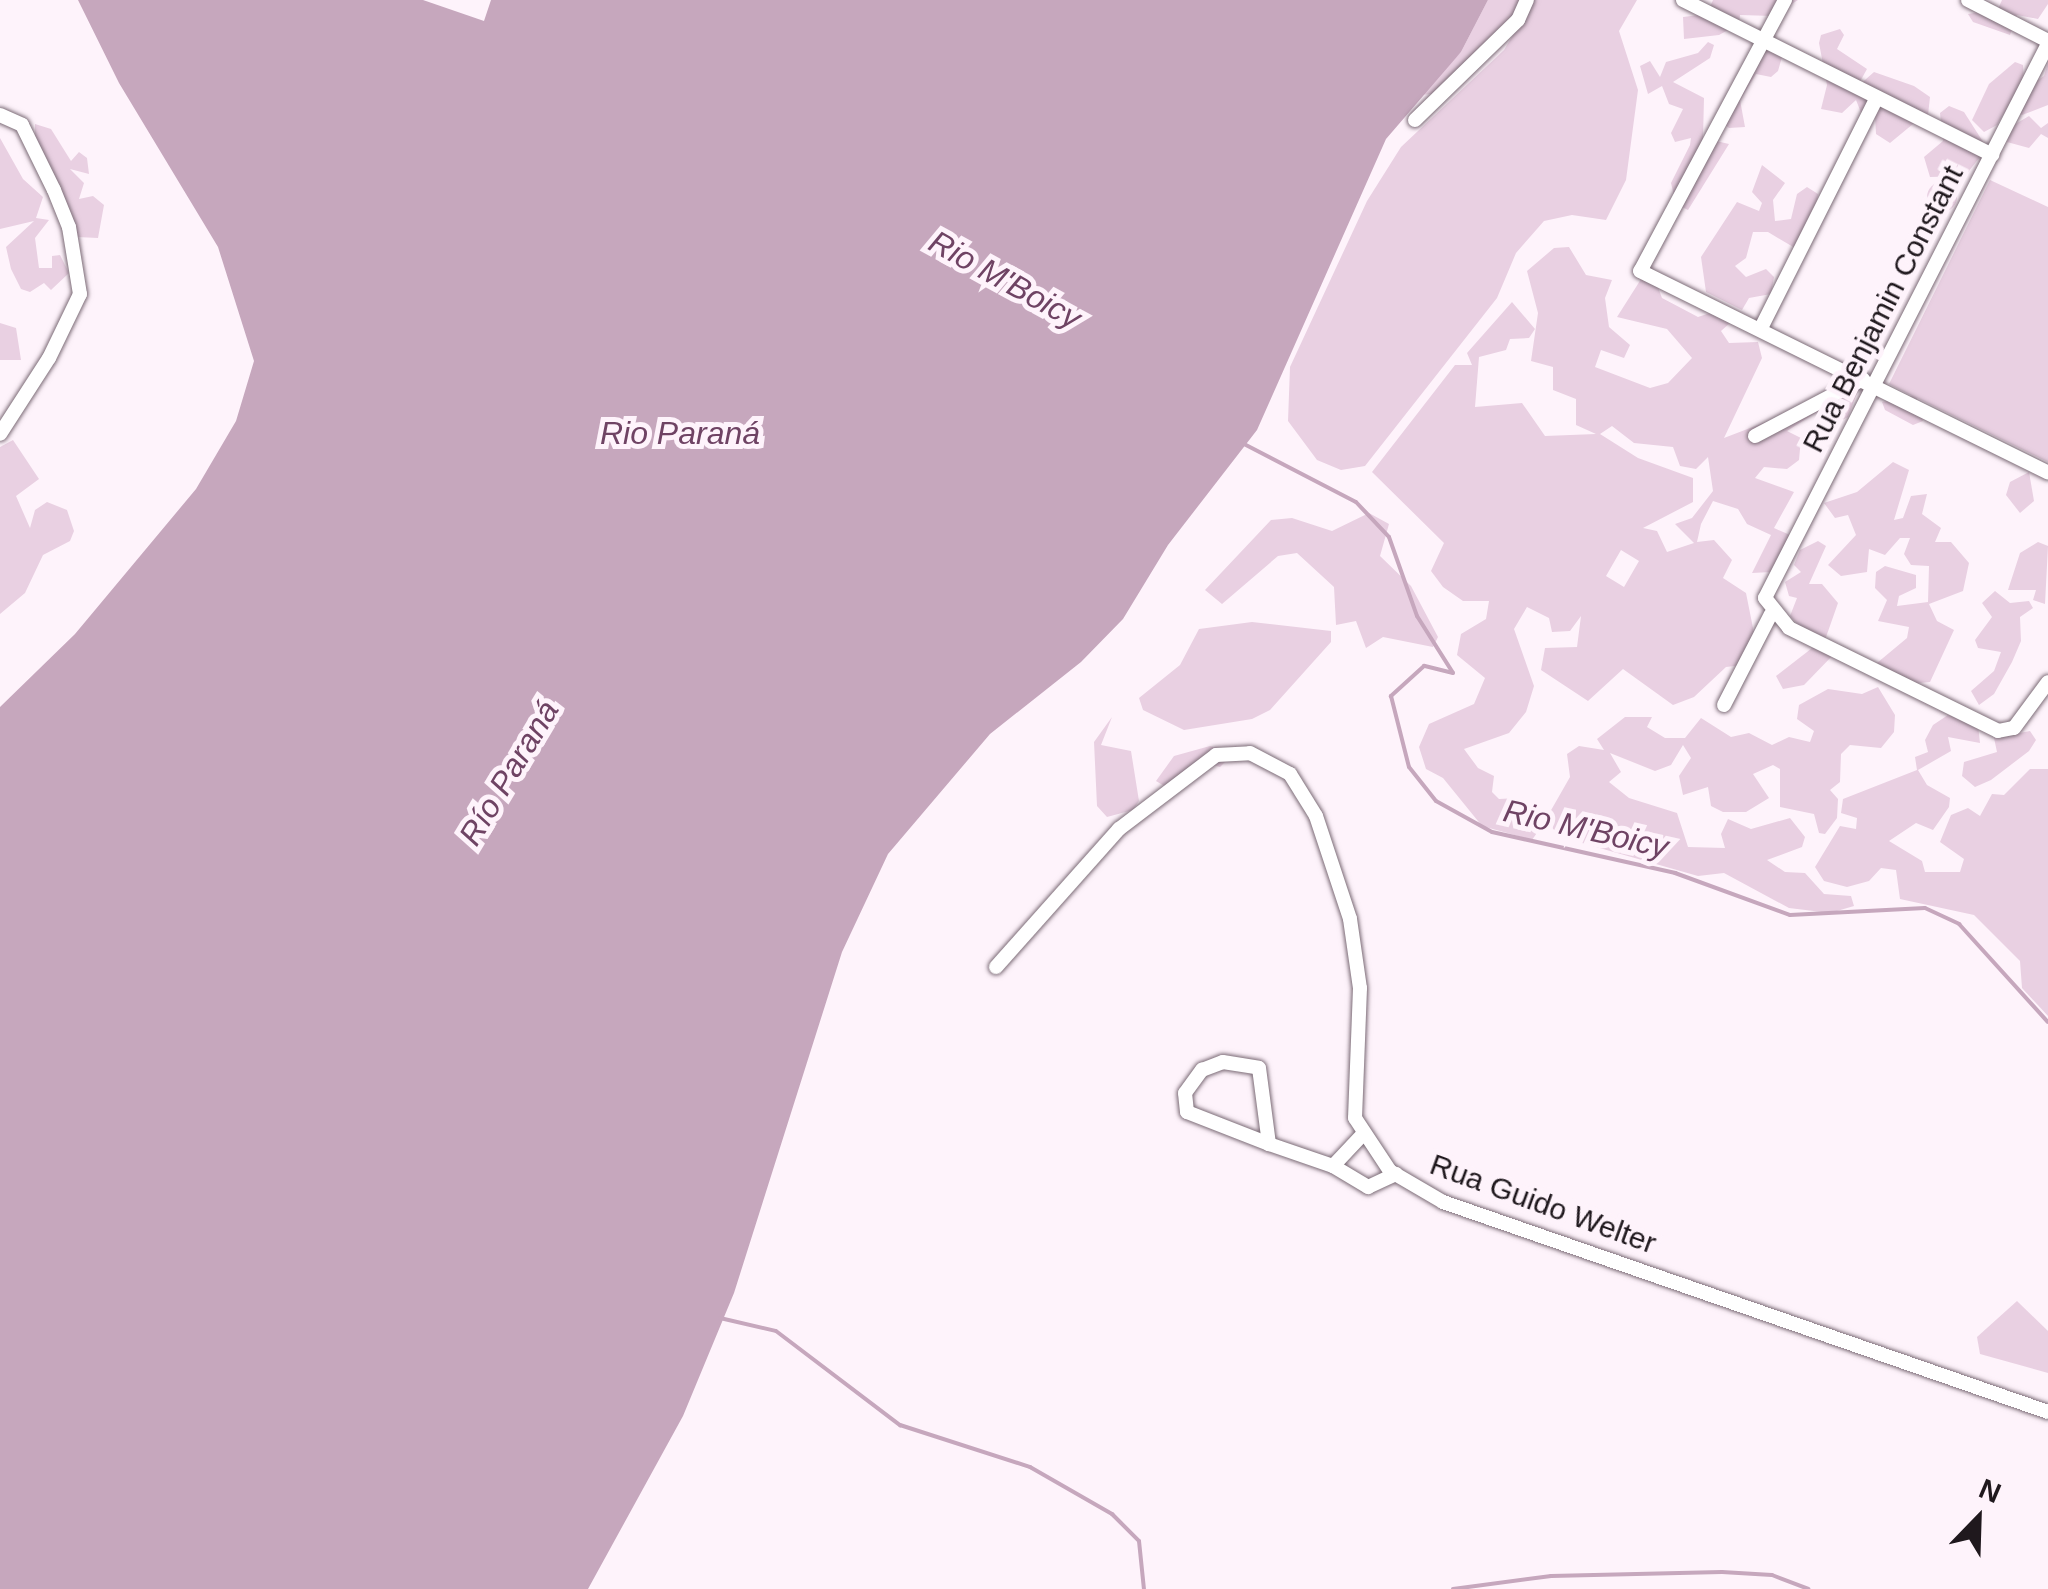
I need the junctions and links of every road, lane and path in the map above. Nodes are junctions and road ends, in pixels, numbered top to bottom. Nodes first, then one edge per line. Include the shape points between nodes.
1 (1527, 0) edge
2 (1683, 0) edge
3 (1785, 0) edge
4 (1968, 0) edge
5 (1764, 40) junction
6 (2048, 42) edge
7 (1877, 97) junction
8 (0, 115) edge
9 (1416, 120) dead end
10 (1992, 155) junction
11 (1761, 328) junction
12 (1869, 382) junction
13 (0, 434) edge
14 (1754, 436) dead end
15 (2048, 473) edge
16 (1772, 614) junction
17 (2048, 682) edge
18 (1724, 705) dead end
19 (996, 967) dead end
20 (1363, 1134) junction
21 (1269, 1144) junction
22 (1333, 1166) junction
23 (1396, 1174) junction
24 (2048, 1412) edge

1 - 9 street via 1518,20
2 - 5 street
3 - 5 street
4 - 6 street
5 - 7 street
5 - 11 street via 1640,271
6 - 10 street, Rua Benjamin Constant
7 - 10 street
7 - 11 street
8 - 13 street via 22,126 32,141 69,228 80,294
10 - 12 street, Rua Benjamin Constant
11 - 12 street
12 - 14 street
12 - 15 street
12 - 16 street, Rua Benjamin Constant via 1765,598
16 - 17 street via 1984,726 2009,730
16 - 18 street
19 - 20 street via 1100,846 1206,761 1232,751 1268,761 1308,795 1350,920 1362,1010 1356,1118
20 - 22 street
20 - 23 street, Rua Guido Welter
21 - 21 street via 1187,1112 1184,1094 1202,1070 1223,1062 1258,1068
21 - 22 street
22 - 23 street via 1368,1186
23 - 24 street, Rua Guido Welter via 1443,1202

